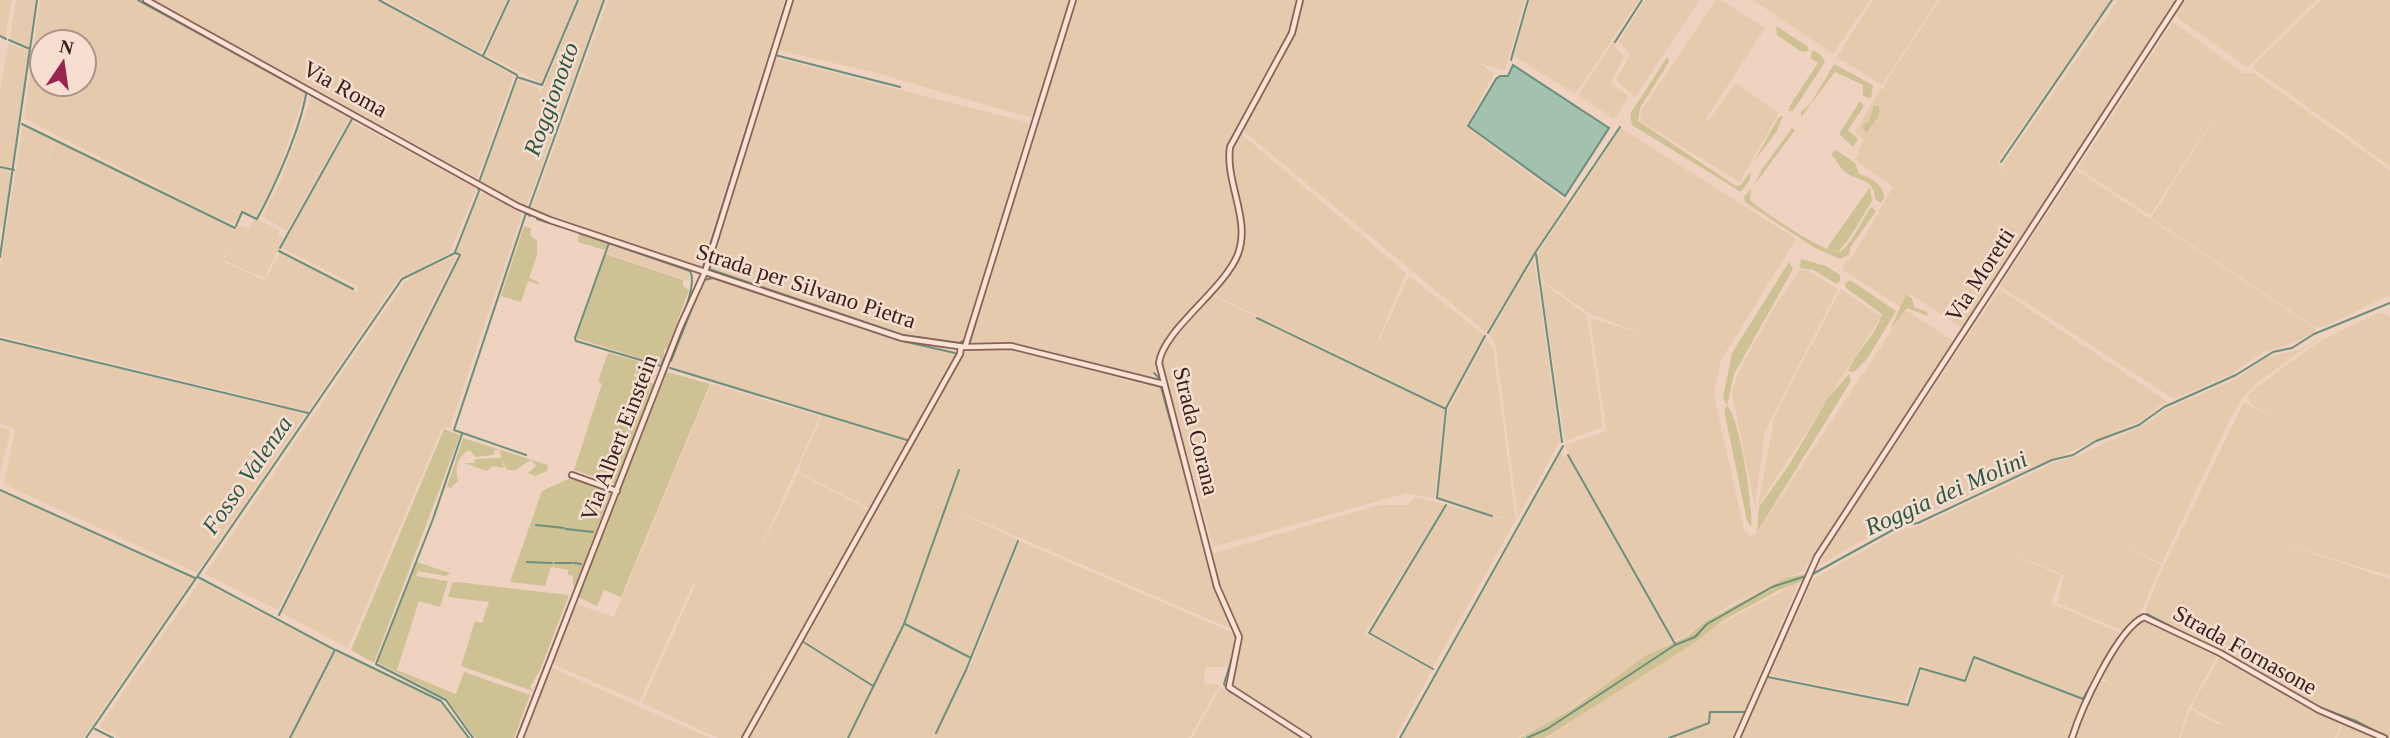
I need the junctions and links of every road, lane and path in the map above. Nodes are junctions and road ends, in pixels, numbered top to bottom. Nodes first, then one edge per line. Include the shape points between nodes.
1 (146, 0) edge
2 (790, 0) edge
3 (1073, 0) edge
4 (1300, 0) edge
5 (2180, 0) edge
6 (526, 210) joint
7 (695, 269) junction
8 (705, 272) junction
9 (696, 290) junction
10 (963, 347) junction
11 (1163, 384) junction
12 (572, 475) dead end
13 (617, 491) junction
14 (520, 738) edge
15 (745, 738) edge
16 (1308, 738) edge
17 (1737, 738) edge
18 (2072, 738) edge
19 (2384, 738) edge

1 - 6 street, Via Roma
2 - 8 street, Via Albert Einstein
3 - 10 street
4 - 11 street, Strada Corana via 1292,33 1230,147 1242,226 1238,252 1223,279 1163,349 1159,363
5 - 17 street, Via Moretti via 1811,570
6 - 7 street, Strada per Silvano Pietra
7 - 8 street, Strada per Silvano Pietra
7 - 9 street, Via Albert Einstein
8 - 9 street, Via Albert Einstein
8 - 10 street, Strada per Silvano Pietra via 902,338
9 - 13 street, Via Albert Einstein
10 - 11 street, Strada per Silvano Pietra via 1011,346
10 - 15 street
11 - 16 street, Strada Corana via 1217,587 1239,637 1229,687
12 - 13 street
13 - 14 street, Via Albert Einstein
18 - 19 street, Strada Fornasone via 2097,677 2144,617 2220,653 2319,710

